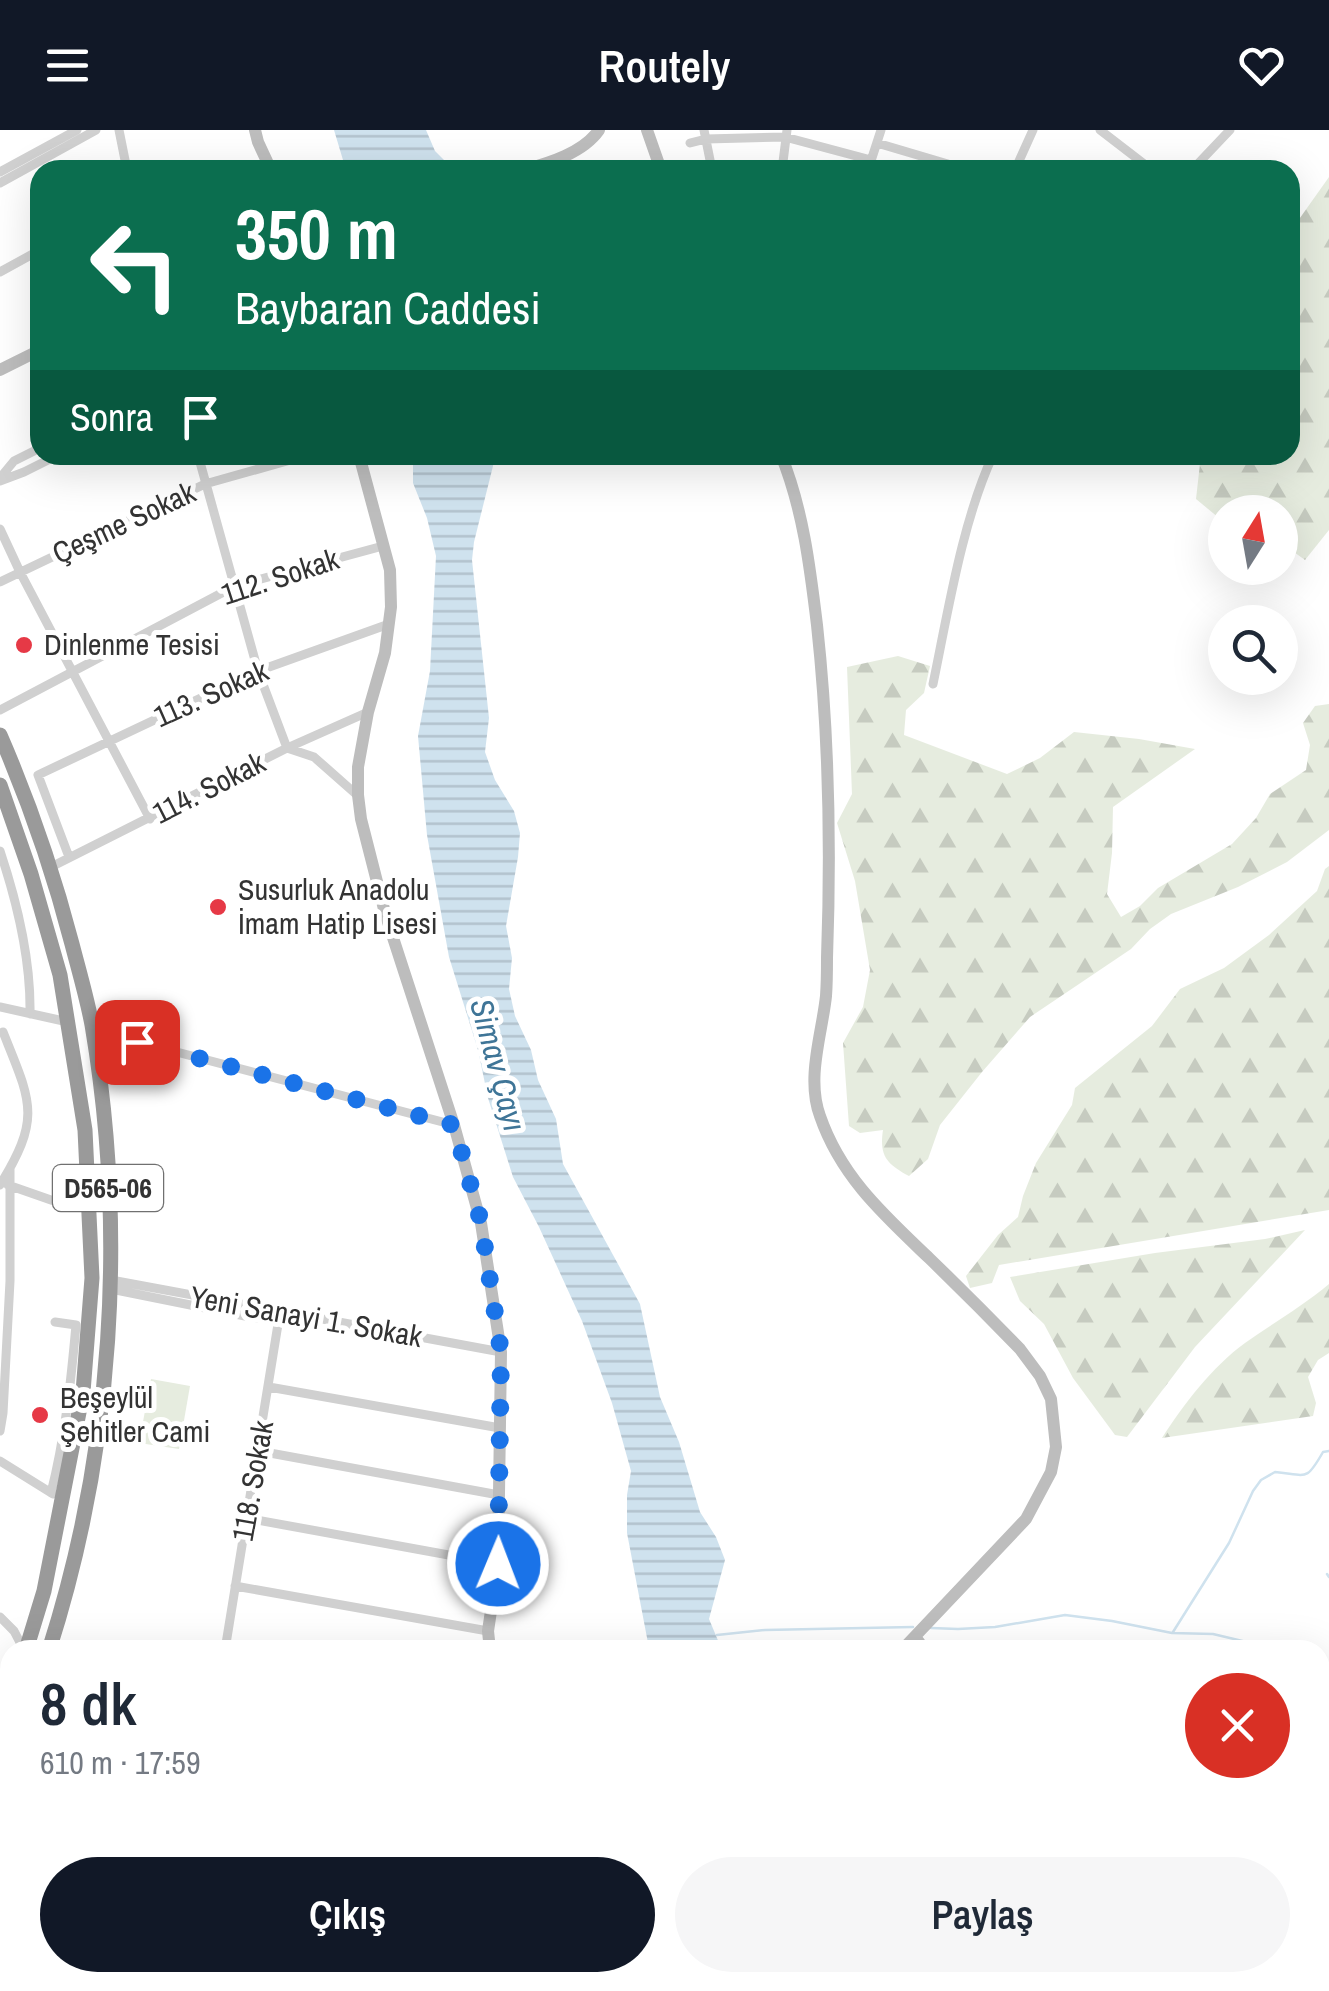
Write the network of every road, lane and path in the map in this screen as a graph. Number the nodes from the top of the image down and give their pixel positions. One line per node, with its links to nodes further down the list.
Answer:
1 (78, 130): 30 (street)
2 (96, 130): 16 (street)
3 (118, 130): 17 (street)
4 (256, 130): 18 (street)
5 (599, 130): 19 (street)
6 (647, 130): 20 (street)
7 (881, 130): 13 (street)
8 (1033, 130): 26 (street)
9 (1100, 130): 27 (street)
10 (1225, 131): 28 (street)
11 (705, 134): 12 (street); 14 (street); 21 (street)
12 (786, 134): 22 (street); 23 (street)
13 (877, 142): 15 (street); 24 (street)
14 (690, 143)
15 (928, 158): 25 (street)
16 (42, 160)
17 (125, 160)
18 (266, 160)
19 (558, 160)
20 (661, 160)
21 (710, 160)
22 (783, 160)
23 (856, 160)
24 (871, 160)
25 (935, 160)
26 (1020, 160)
27 (1139, 160)
28 (1200, 160)
29 (30, 166): 31 (street)
30 (0, 172)
31 (0, 183)
32 (30, 256): 33 (street)
33 (0, 272)
34 (30, 355): 35 (street)
35 (0, 370)
36 (30, 453): 43 (street)
37 (34, 465): 43 (street)
38 (200, 465): 44 (street)
39 (272, 465): 44 (street, Çeşme Sokak)
40 (362, 465): 46 (street)
41 (784, 465): 98 (street)
42 (988, 465): 53 (street)
43 (0, 479)
44 (205, 484): 47 (street, Çeşme Sokak); 49 (street)
45 (0, 529): 47 (street)
46 (383, 546): 49 (street, 112. Sokak); 50 (street)
47 (20, 572): 48 (street, Çeşme Sokak); 52 (street)
48 (0, 582)
49 (234, 586): 51 (street); 52 (street, 112. Sokak)
50 (389, 624): 51 (street, 113. Sokak); 55 (street)
51 (258, 671): 57 (street, 113. Sokak); 58 (street)
52 (73, 672): 54 (street, 112. Sokak); 57 (street)
53 (933, 684)
54 (0, 710)
55 (368, 712): 58 (street, 114. Sokak); 60 (street)
56 (0, 735): 64 (highway, D565-06)
57 (109, 741): 61 (street); 63 (street, 113. Sokak)
58 (287, 748): 60 (street); 61 (street, 114. Sokak)
59 (0, 785): 68 (highway, D565-06)
60 (358, 795): 71 (street)
61 (150, 819): 63 (street, 114. Sokak)
62 (0, 851): 67 (street)
63 (69, 857): 64 (street, 114. Sokak)
64 (52, 867): 69 (highway, D565-06)
65 (0, 1008): 66 (street)
66 (17, 1011): 67 (street); 70 (street)
67 (30, 1014): 68 (street)
68 (68, 1022): 84 (highway, D565-06)
69 (93, 1030): 71 (street); 75 (highway, D565-06)
70 (1, 1034): 72 (street)
71 (454, 1125): 78 (street)
72 (4, 1185): 73 (street); 74 (street)
73 (4, 1203): 81 (street)
74 (71, 1207)
75 (111, 1285): 76 (street, Yeni Sanayi 1. Sokak); 95 (highway, D565-06)
76 (280, 1312): 78 (street, Yeni Sanayi 1. Sokak); 79 (street, 118. Sokak)
77 (55, 1322): 84 (street)
78 (501, 1352): 80 (street)
79 (269, 1387): 80 (street); 82 (street, 118. Sokak)
80 (500, 1428): 85 (street)
81 (0, 1432)
82 (258, 1452): 85 (street); 86 (street, 118. Sokak)
83 (0, 1462): 84 (street)
84 (57, 1496): 94 (highway, D565-06)
85 (499, 1496): 87 (street)
86 (246, 1518): 87 (street); 88 (street, 118. Sokak)
87 (498, 1564): 91 (street)
88 (235, 1586): 91 (street); 96 (street, 118. Sokak)
89 (0, 1616): 90 (street)
90 (14, 1631): 92 (street); 93 (street)
91 (488, 1631): 97 (street)
92 (14, 1640)
93 (25, 1640)
94 (39, 1640)
95 (42, 1640)
96 (227, 1640)
97 (489, 1640)
98 (923, 1640)

